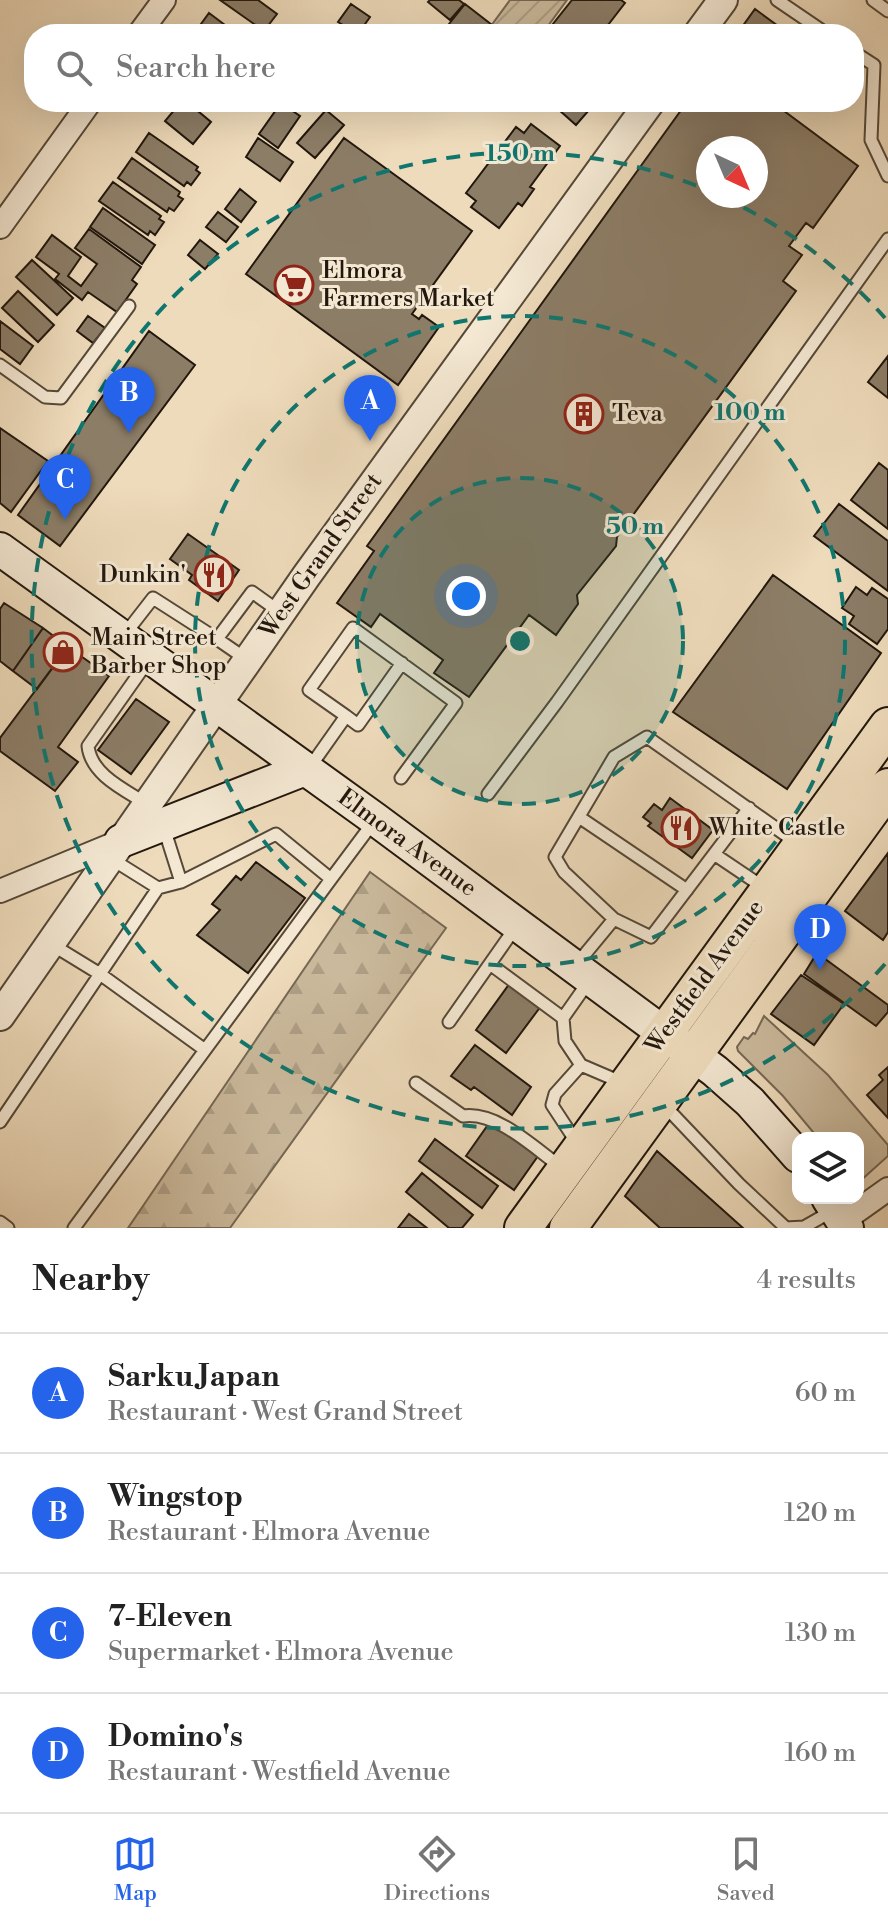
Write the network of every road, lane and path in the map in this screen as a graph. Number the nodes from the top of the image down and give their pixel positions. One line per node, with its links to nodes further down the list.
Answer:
1 (164, 0): 4 (street)
2 (777, 0): 6 (lane)
3 (716, 2): 5 (street)
4 (146, 24)
5 (704, 24)
6 (812, 24)
7 (864, 58): 10 (lane)
8 (83, 112): 11 (street)
9 (643, 112): 16 (street, West Grand Street)
10 (888, 176)
11 (0, 227)
12 (888, 239): 28 (lane)
13 (129, 306): 14 (lane)
14 (0, 365)
15 (0, 549): 17 (main road, Elmora Avenue)
16 (280, 613): 18 (lane); 20 (street, West Grand Street)
17 (123, 638): 18 (lane); 19 (main road, Elmora Avenue)
18 (217, 639): 20 (lane)
19 (150, 657): 22 (main road, Elmora Avenue); 30 (lane)
20 (247, 660): 22 (street, West Grand Street)
21 (402, 663): 23 (lane); 23 (lane); 26 (lane)
22 (216, 705): 25 (main road, Elmora Avenue); 30 (street, West Grand Street)
23 (346, 716): 25 (lane)
24 (888, 726): 33 (main road, Westfield Avenue)
25 (306, 770): 30 (main road); 32 (main road, Elmora Avenue)
26 (401, 778)
27 (888, 787): 53 (main road, Westfield Avenue)
28 (488, 794)
29 (749, 808): 31 (lane); 33 (lane); 35 (lane)
30 (155, 815): 34 (main road); 37 (lane)
31 (579, 817): 39 (lane); 42 (lane)
32 (375, 819): 36 (lane); 43 (main road, Elmora Avenue)
33 (801, 845): 40 (main road, Westfield Avenue)
34 (115, 850): 38 (lane); 41 (street); 44 (street)
35 (714, 854): 39 (lane); 40 (lane)
36 (331, 879): 37 (lane); 52 (lane)
37 (181, 882): 38 (lane)
38 (158, 888): 47 (lane)
39 (687, 890): 42 (lane)
40 (768, 890): 51 (main road, Westfield Avenue)
41 (0, 891)
42 (614, 919): 46 (lane)
43 (518, 925): 45 (lane); 46 (main road, Elmora Avenue)
44 (50, 944): 47 (lane); 48 (street)
45 (490, 964): 49 (lane); 50 (lane)
46 (582, 973): 49 (lane); 51 (main road, Elmora Avenue)
47 (100, 974): 52 (lane); 58 (lane)
48 (0, 1016)
49 (563, 1018): 54 (lane)
50 (449, 1022)
51 (664, 1033): 53 (main road, Elmora Avenue); 56 (main road, Westfield Avenue)
52 (205, 1050): 65 (lane)
53 (694, 1055): 57 (main road, Westfield Avenue); 59 (main road, Elmora Avenue)
54 (581, 1065): 56 (lane); 60 (lane)
55 (416, 1083): 60 (lane)
56 (627, 1085): 60 (main road, Westfield Avenue)
57 (660, 1101): 62 (lane); 67 (main road, Westfield Avenue)
58 (0, 1122)
59 (792, 1149)
60 (573, 1159): 66 (main road, Westfield Avenue)
61 (888, 1189): 62 (street)
62 (839, 1214)
63 (0, 1222): 64 (lane)
64 (8, 1228)
65 (74, 1228)
66 (523, 1228)
67 (568, 1228)

